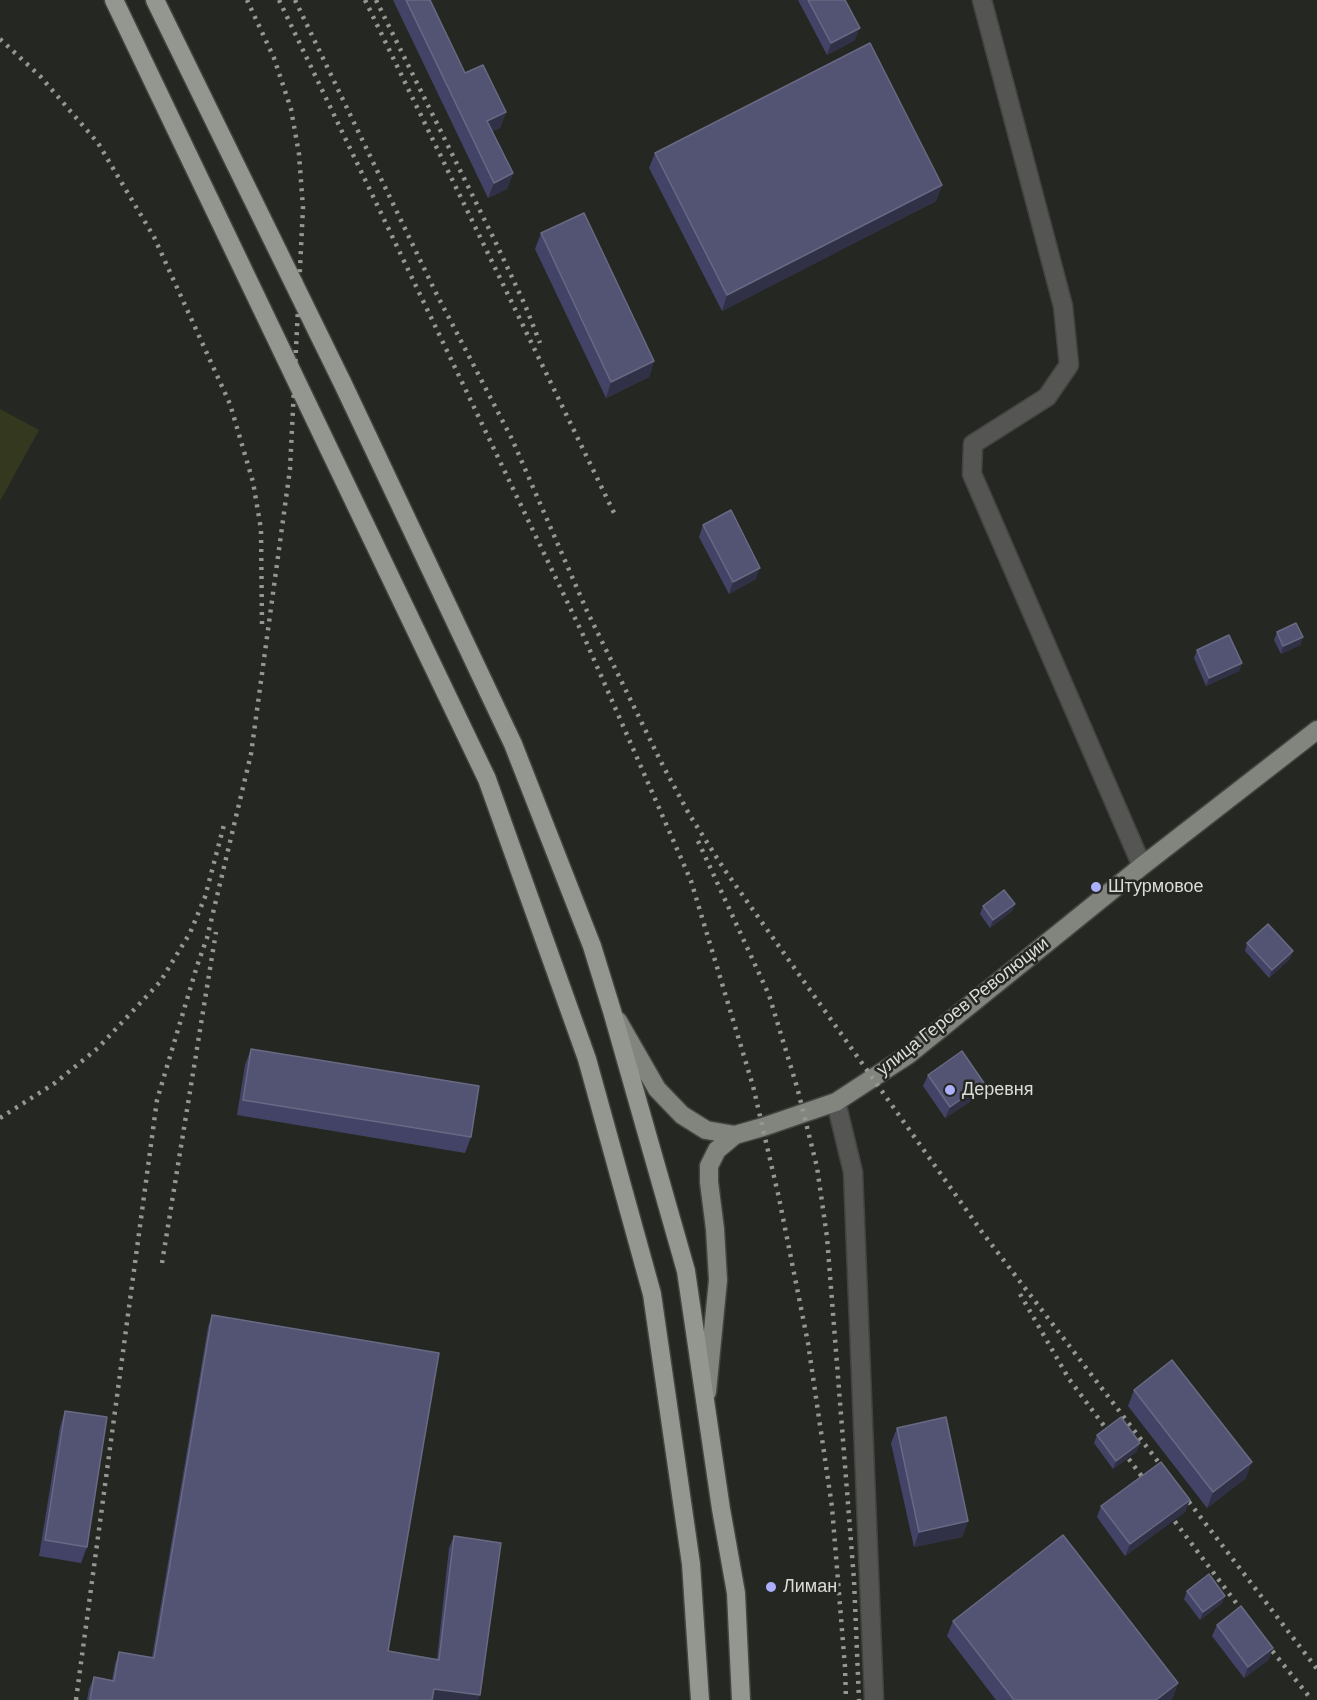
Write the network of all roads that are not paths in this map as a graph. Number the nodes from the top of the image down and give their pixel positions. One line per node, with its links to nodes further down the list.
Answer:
1 (114, 0): 10 (highway)
2 (155, 0): 6 (highway)
3 (982, 0): 5 (street)
4 (1317, 730): 5 (main road, улица Героев Революции)
5 (1142, 866): 7 (main road, улица Героев Революции)
6 (612, 1011): 8 (main road, улица Героев Революции); 9 (highway)
7 (836, 1102): 8 (main road, улица Героев Революции); 12 (street)
8 (735, 1135): 9 (main road)
9 (706, 1408): 11 (highway)
10 (700, 1700)
11 (741, 1700)
12 (874, 1700)

